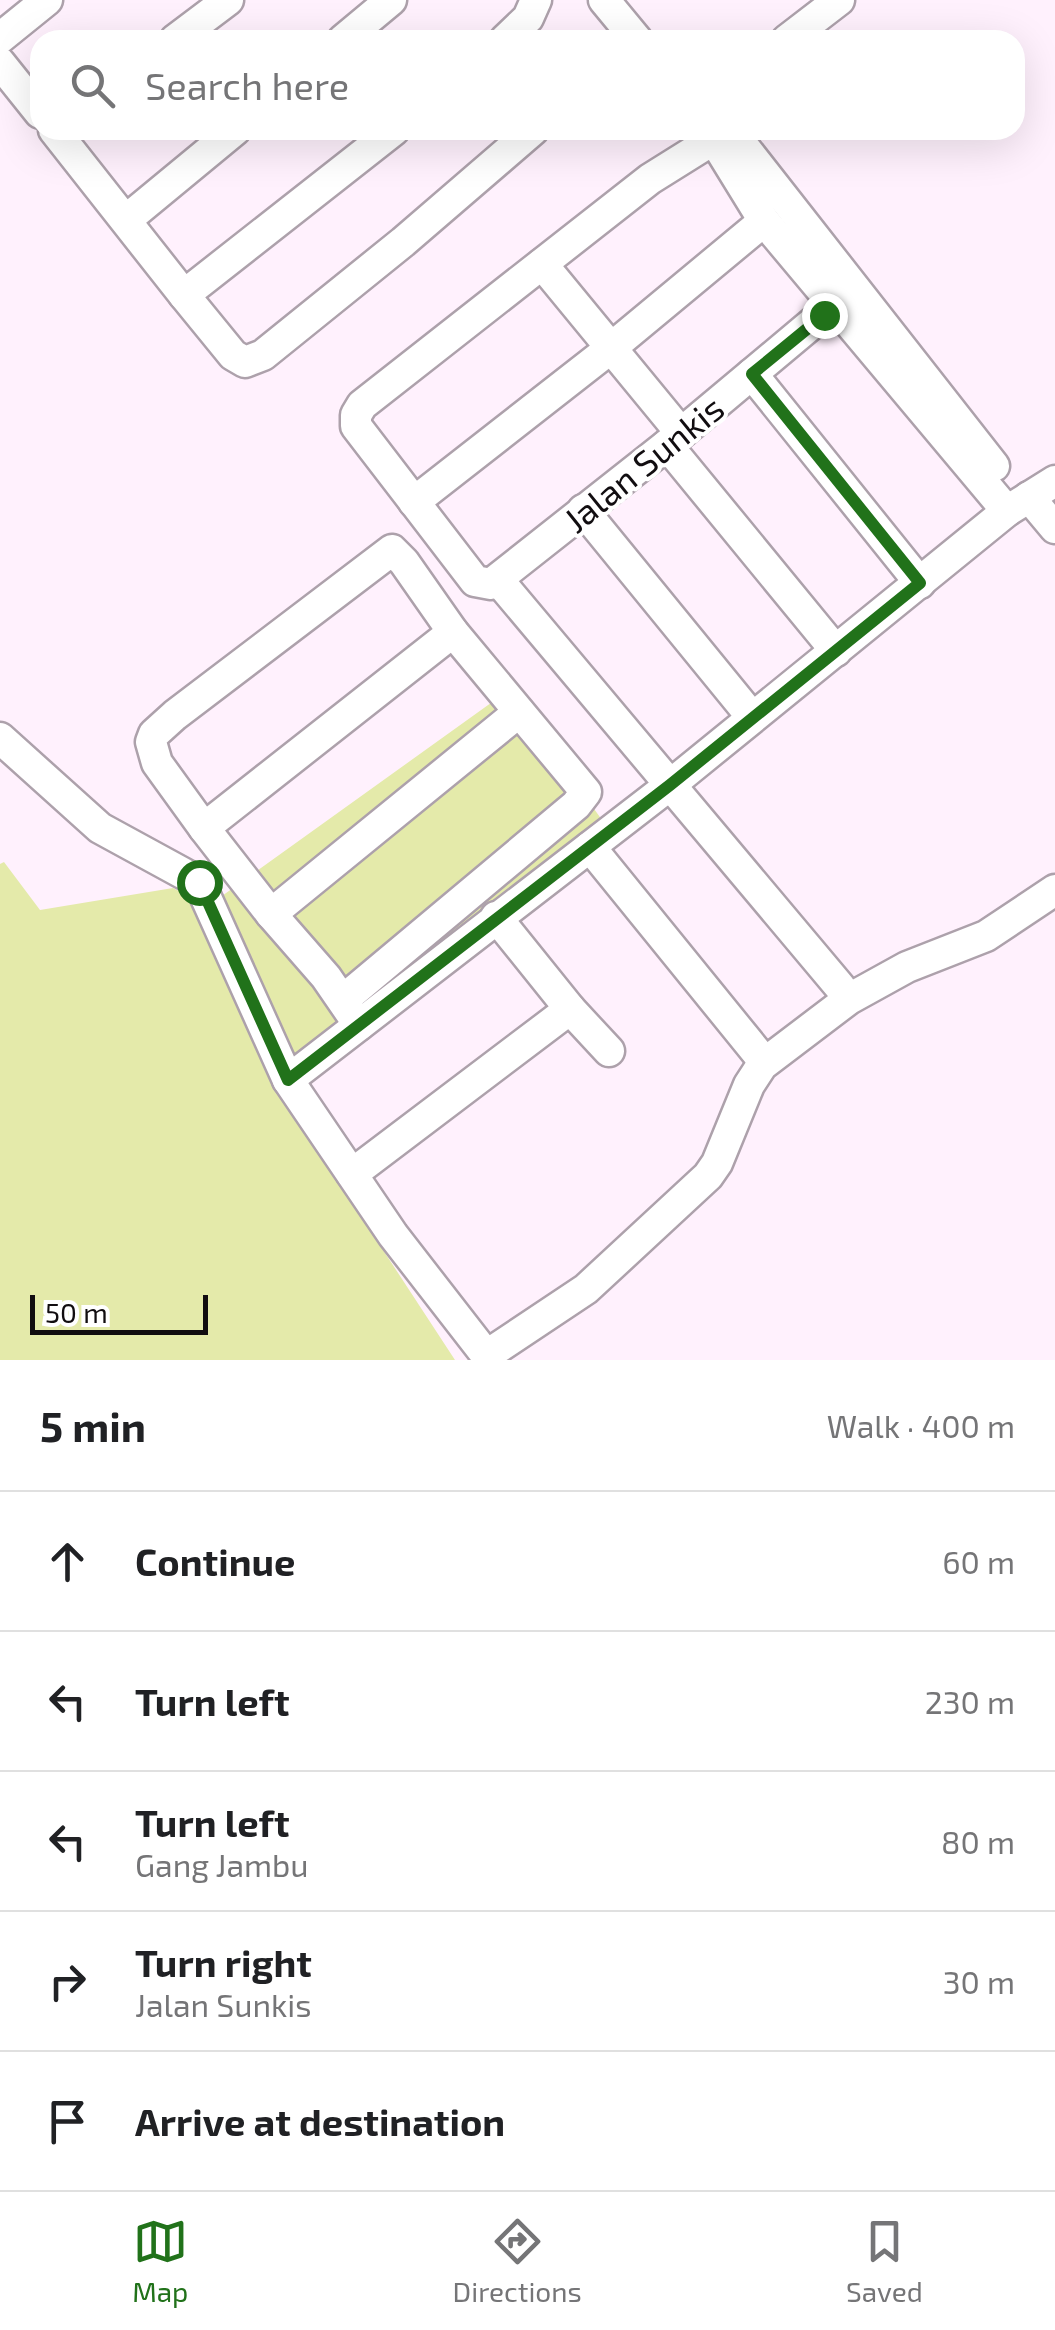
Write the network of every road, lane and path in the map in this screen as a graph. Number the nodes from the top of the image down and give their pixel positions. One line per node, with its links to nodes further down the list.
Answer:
1 (46, 0): 12 (street)
2 (228, 0): 7 (street)
3 (391, 0): 8 (street)
4 (536, 0): 9 (street)
5 (604, 0): 10 (street)
6 (838, 0): 11 (street)
7 (188, 30)
8 (355, 30)
9 (515, 30)
10 (629, 30)
11 (800, 30)
12 (0, 38)
13 (0, 63): 14 (street)
14 (30, 99)
15 (63, 140): 20 (street)
16 (223, 140): 20 (street)
17 (381, 140): 24 (street)
18 (521, 140): 24 (street)
19 (715, 141): 21 (street); 22 (street); 23 (street)
20 (126, 220): 24 (street)
21 (764, 221): 22 (street); 26 (street)
22 (816, 262): 25 (street); 29 (street)
23 (542, 264): 26 (street); 30 (street)
24 (184, 295)
25 (833, 306): 27 (street, Jalan Sunkis); 29 (street)
26 (611, 348): 28 (street); 30 (street)
27 (752, 374): 28 (street, Jalan Sunkis); 34 (street)
28 (674, 439): 31 (street, Jalan Sunkis); 36 (street)
29 (1028, 497): 32 (street); 34 (street)
30 (414, 502): 33 (street)
31 (583, 510): 33 (street, Jalan Sunkis); 38 (street)
32 (1055, 528)
33 (499, 580): 40 (street)
34 (920, 583): 36 (street)
35 (453, 632): 37 (street); 41 (street); 41 (street)
36 (836, 651): 38 (street)
37 (520, 712): 44 (street); 48 (street)
38 (752, 718): 40 (street)
39 (0, 738): 51 (street)
40 (670, 785): 42 (street); 46 (street)
41 (204, 828): 44 (street)
42 (590, 846): 45 (street); 50 (street)
43 (1055, 890): 53 (street)
44 (271, 914): 48 (street)
45 (496, 917): 47 (street); 48 (street)
46 (840, 987)
47 (570, 1010): 49 (street); 52 (street)
48 (351, 1012): 51 (street)
49 (609, 1051)
50 (758, 1054)
51 (288, 1080): 52 (street)
52 (352, 1174): 53 (street)
53 (489, 1358)

